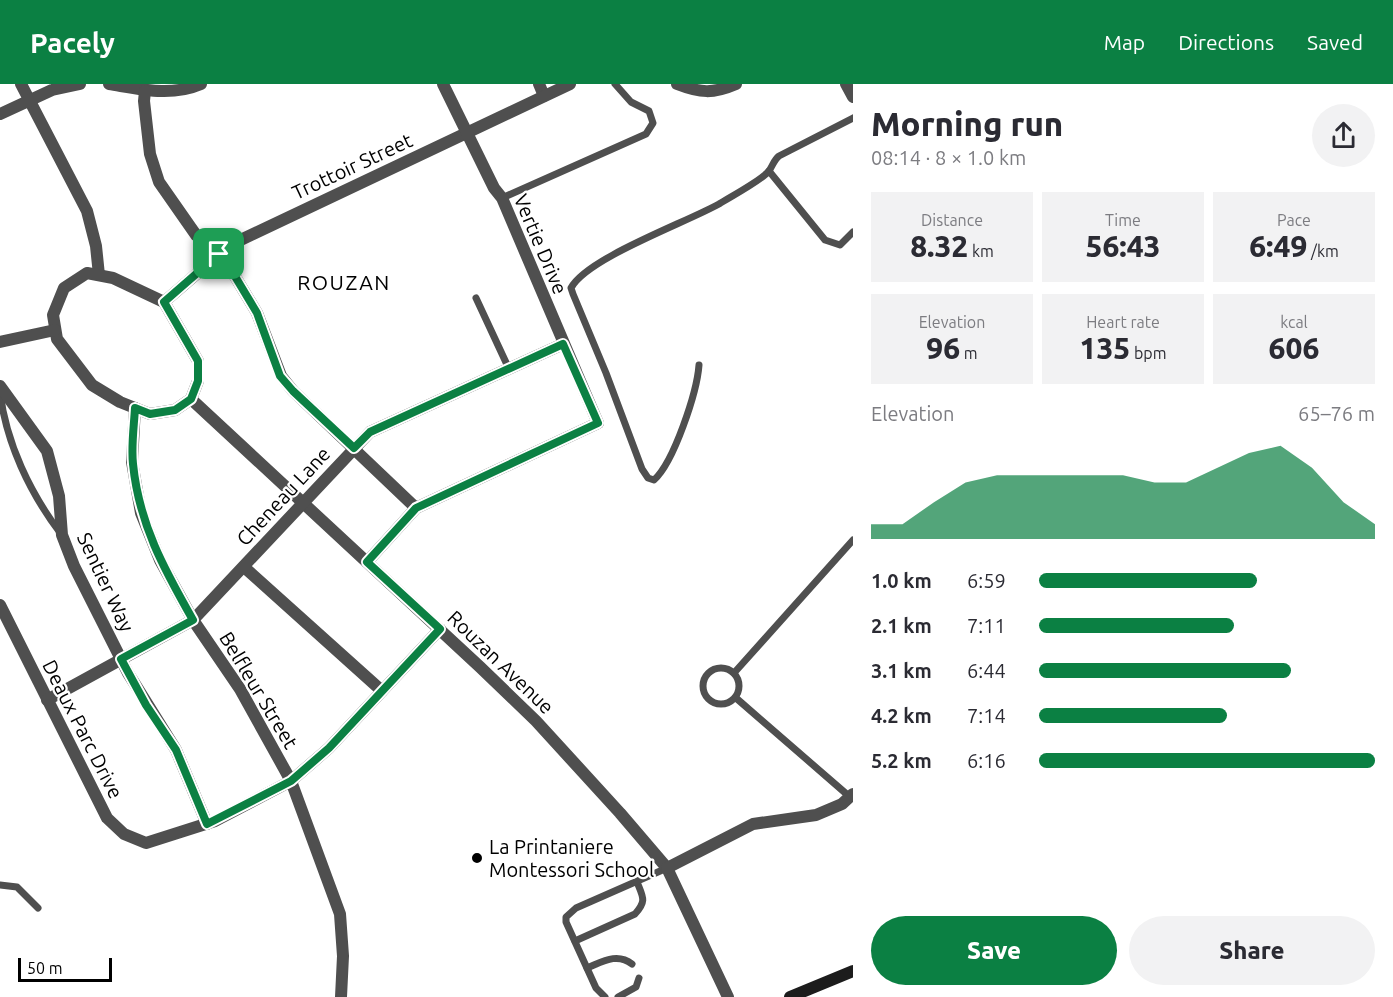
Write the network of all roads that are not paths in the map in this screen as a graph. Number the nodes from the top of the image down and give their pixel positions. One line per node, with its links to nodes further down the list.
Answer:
1 (21, 84): 15 (street)
2 (80, 84): 15 (street)
3 (109, 84): 12 (street)
4 (201, 84): 12 (street)
5 (443, 84): 18 (street, Vertie Drive)
6 (539, 84): 13 (street)
7 (570, 84): 13 (street, Trottoir Street)
8 (615, 84): 20 (lane)
9 (677, 84): 10 (street)
10 (736, 84)
11 (846, 84): 14 (street)
12 (145, 91): 22 (street)
13 (544, 96): 18 (street, Trottoir Street)
14 (853, 97)
15 (29, 100): 16 (street); 23 (street)
16 (0, 114)
17 (853, 118): 19 (lane)
18 (466, 133): 20 (street, Vertie Drive); 22 (street, Trottoir Street)
19 (769, 171): 21 (lane); 29 (lane)
20 (502, 198): 28 (street, Vertie Drive)
21 (853, 232)
22 (219, 254): 25 (street, Trottoir Street); 35 (street)
23 (99, 275): 25 (street); 26 (street)
24 (476, 298): 30 (lane)
25 (164, 302): 33 (street)
26 (55, 330): 27 (street); 34 (street)
27 (0, 342)
28 (563, 344): 30 (street, Cheneau Lane); 37 (street, Vertie Drive)
29 (699, 365)
30 (509, 369): 35 (street, Cheneau Lane)
31 (0, 386): 38 (street, Sentier Way)
32 (0, 392): 38 (lane)
33 (191, 399): 34 (street); 36 (street, Rouzan Avenue)
34 (135, 408): 43 (street, Belfleur Street)
35 (354, 448): 36 (street, Cheneau Lane); 37 (street)
36 (304, 504): 40 (street, Rouzan Avenue); 41 (street, Cheneau Lane)
37 (416, 508): 40 (street)
38 (62, 535): 45 (street, Sentier Way)
39 (853, 540): 46 (lane)
40 (367, 562): 44 (street, Rouzan Avenue)
41 (244, 567): 43 (street, Cheneau Lane); 47 (street)
42 (0, 605): 49 (street, Deaux Parc Drive)
43 (193, 620): 45 (street, Cheneau Lane); 50 (street, Belfleur Street)
44 (440, 629): 47 (street, Deaux Parc Drive); 53 (street, Rouzan Avenue)
45 (121, 659): 49 (street, Cheneau Lane); 52 (street, Sentier Way)
46 (734, 674): 48 (lane); 48 (lane)
47 (382, 691): 50 (street, Deaux Parc Drive)
48 (736, 698): 51 (lane)
49 (47, 700): 52 (street, Deaux Parc Drive)
50 (291, 781): 52 (street, Deaux Parc Drive); 62 (street, Belfleur Street)
51 (851, 795): 53 (street)
52 (207, 824)
53 (667, 868): 54 (lane); 65 (street, Rouzan Avenue)
54 (637, 882): 57 (lane); 57 (lane)
55 (0, 885): 56 (lane)
56 (38, 908)
57 (575, 941): 59 (lane)
58 (632, 964): 59 (lane)
59 (587, 968): 63 (lane)
60 (853, 971): 66 (main road)
61 (639, 978): 64 (lane)
62 (341, 997)
63 (605, 997)
64 (618, 997)
65 (728, 997)
66 (790, 997)

